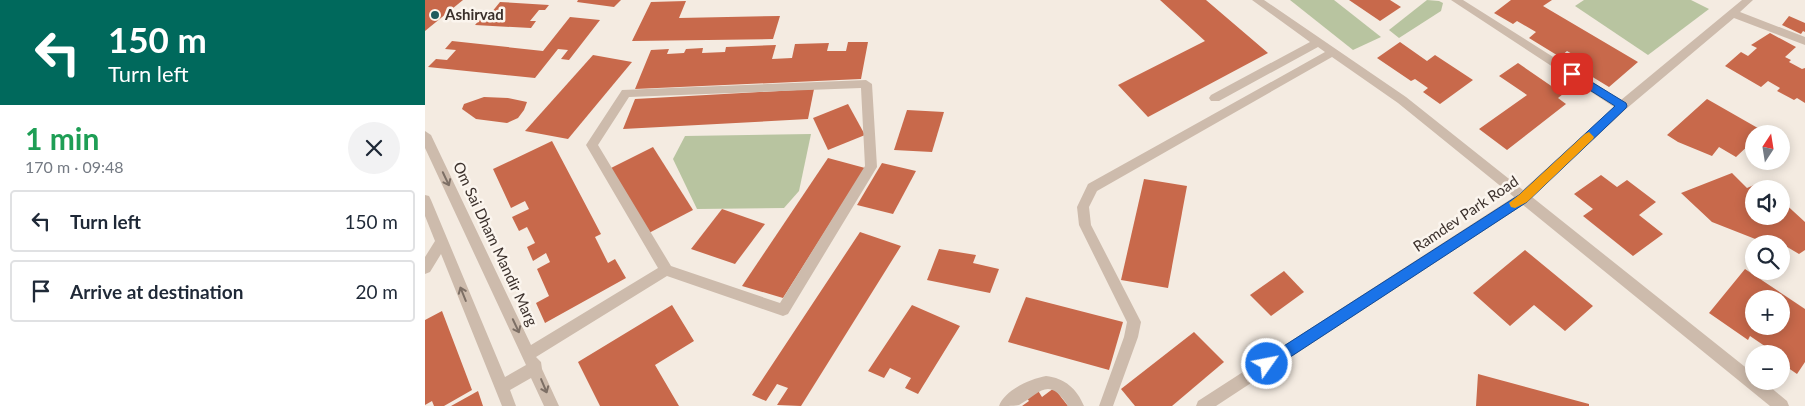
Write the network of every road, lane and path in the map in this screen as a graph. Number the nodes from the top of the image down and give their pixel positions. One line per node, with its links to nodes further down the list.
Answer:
1 (1257, 0): 6 (street)
2 (1456, 0): 9 (street)
3 (1748, 0): 4 (street, Ramdev Park Road)
4 (1732, 13): 5 (street); 9 (street, Ramdev Park Road)
5 (1805, 41)
6 (1319, 42): 7 (street); 8 (street)
7 (1333, 52): 11 (street); 22 (street)
8 (1215, 98)
9 (1622, 106): 11 (street, Ramdev Park Road)
10 (425, 135): 16 (street, Om Sai Dham Mandir Marg, one-way to 16)
11 (1523, 198): 23 (street, Ramdev Park Road); 24 (street)
12 (425, 200): 13 (street)
13 (442, 241): 14 (street); 17 (street, one-way to 13)
14 (425, 268)
15 (666, 270): 15 (street); 16 (street)
16 (532, 360): 17 (street); 19 (street, Om Sai Dham Mandir Marg, one-way to 19)
17 (501, 387): 18 (street)
18 (509, 406)
19 (553, 406)
20 (1006, 406): 21 (street)
21 (1077, 406)
22 (1106, 406)
23 (1203, 406)
24 (1782, 406)

